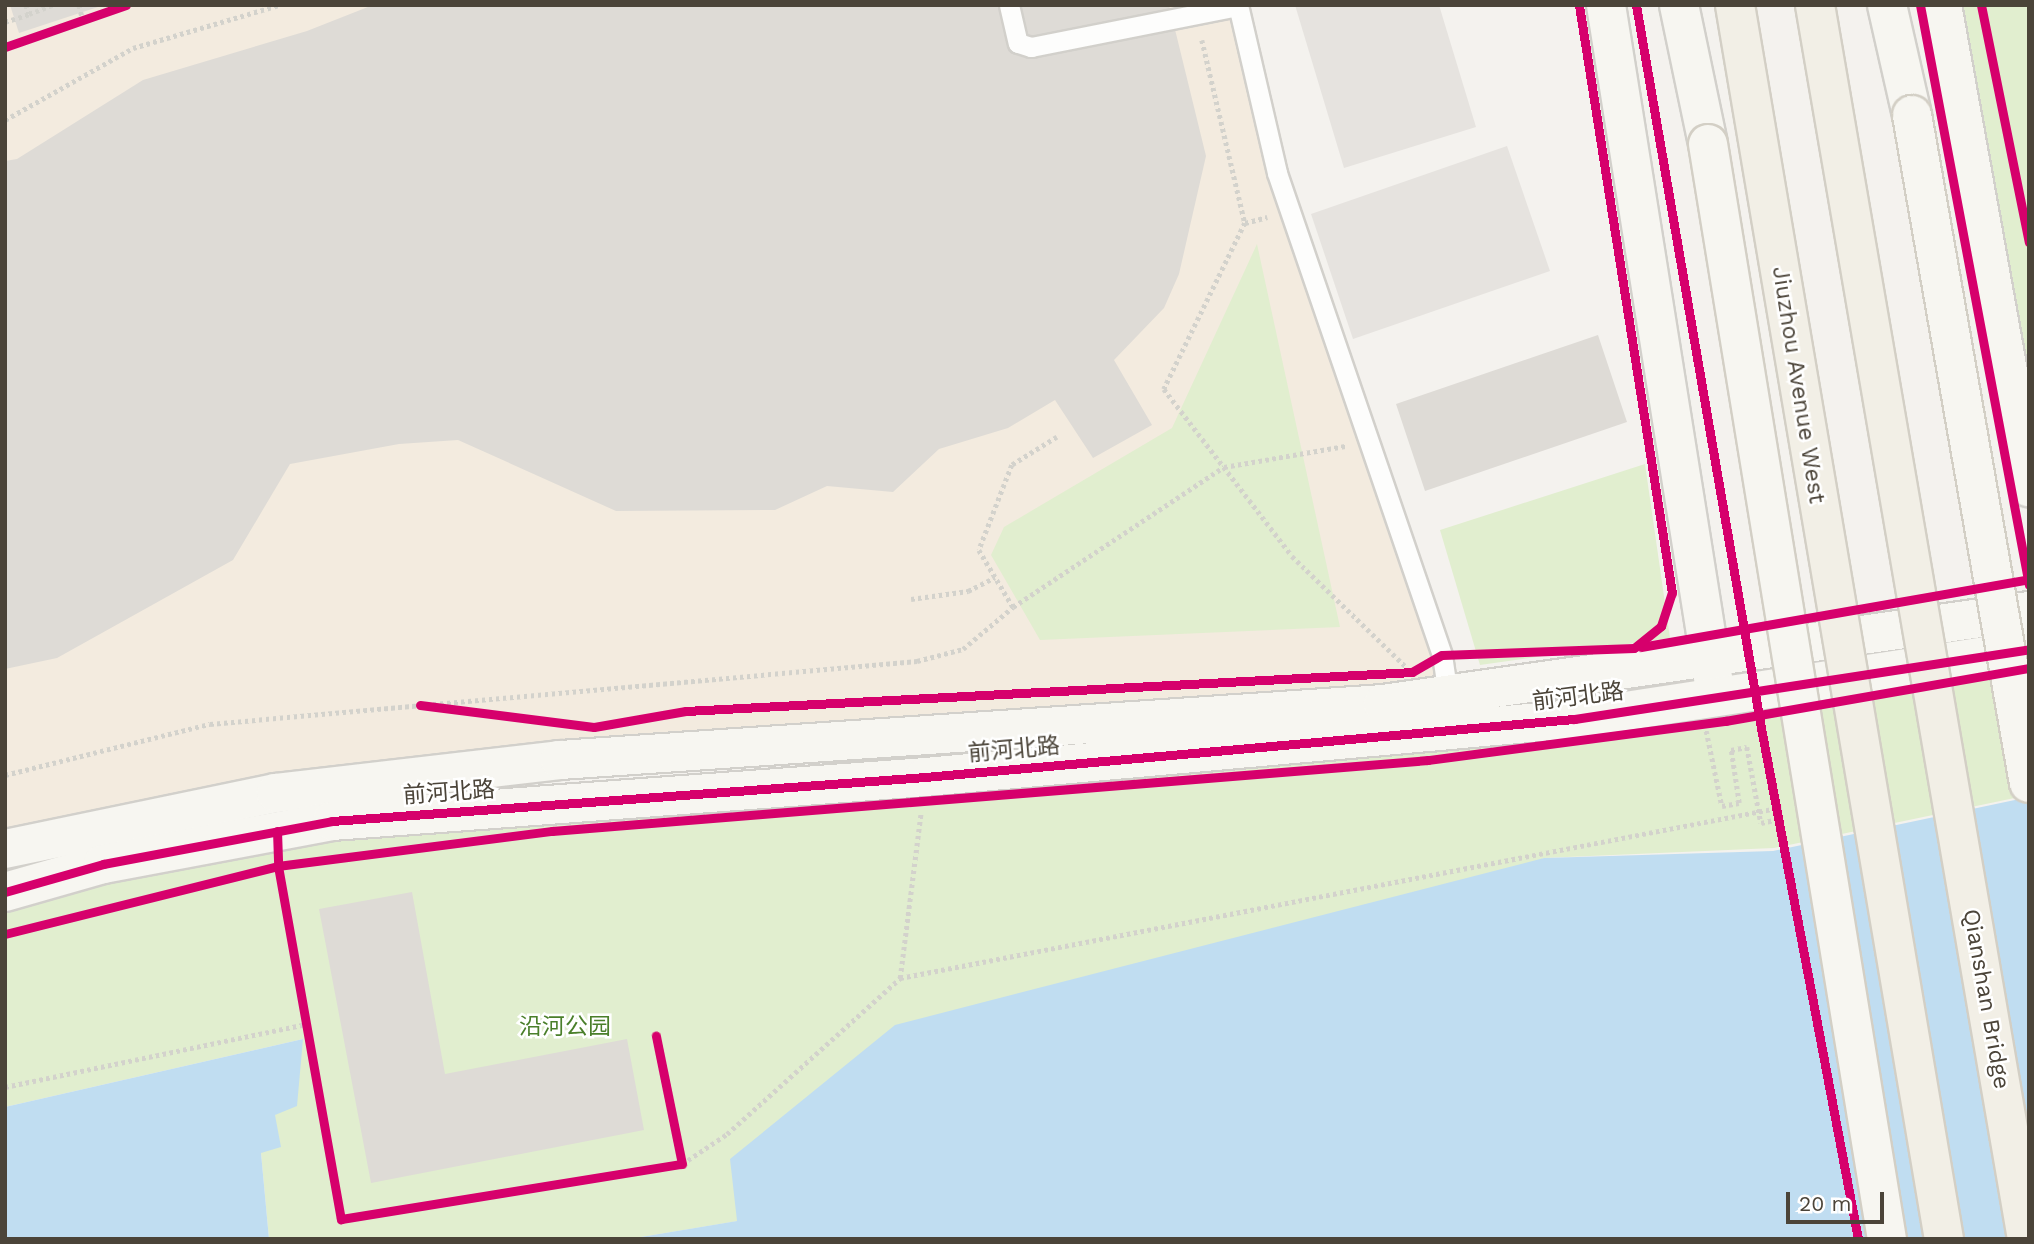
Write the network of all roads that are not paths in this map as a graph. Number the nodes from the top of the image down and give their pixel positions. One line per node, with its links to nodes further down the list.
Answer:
1 (1009, 5): 8 (lane)
2 (1606, 5): 12 (main road)
3 (1679, 5): 18 (main road, bridge)
4 (1735, 5): 19 (main road, Jiuzhou Avenue West, bridge)
5 (1815, 5): 20 (main road, Qianshan Bridge, bridge)
6 (1887, 5): 15 (main road, bridge)
7 (1942, 5): 9 (main road)
8 (1238, 6): 13 (lane)
9 (2029, 487)
10 (2029, 611): 12 (main road, 前河北路)
11 (2029, 649): 14 (main road, 前河北路)
12 (1710, 660): 13 (main road, 前河北路); 14 (main road)
13 (1448, 695): 16 (main road, 前河北路)
14 (1712, 714): 17 (main road, 前河北路)
15 (2029, 783)
16 (5, 849)
17 (5, 892)
18 (1887, 1239)
19 (1944, 1239)
20 (2027, 1239)

